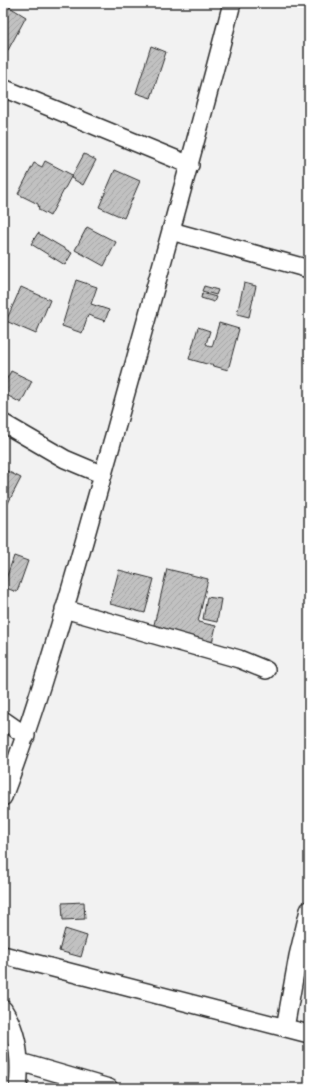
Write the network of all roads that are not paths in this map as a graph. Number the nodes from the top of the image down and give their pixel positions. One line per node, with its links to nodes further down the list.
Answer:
1 (232, 3): 3 (street)
2 (3, 88): 3 (street)
3 (190, 165): 4 (street)
4 (171, 231): 5 (street); 7 (street)
5 (309, 269)
6 (3, 423): 7 (street)
7 (102, 475): 8 (street)
8 (64, 609): 9 (street); 11 (street)
9 (266, 670)
10 (3, 720): 11 (street)
11 (26, 736): 12 (street)
12 (3, 797)
13 (309, 910): 16 (street)
14 (3, 955): 16 (street)
15 (3, 1009): 18 (street)
16 (285, 1028): 17 (street)
17 (309, 1034)
18 (20, 1062): 19 (street); 20 (street)
19 (18, 1088)
20 (109, 1088)

